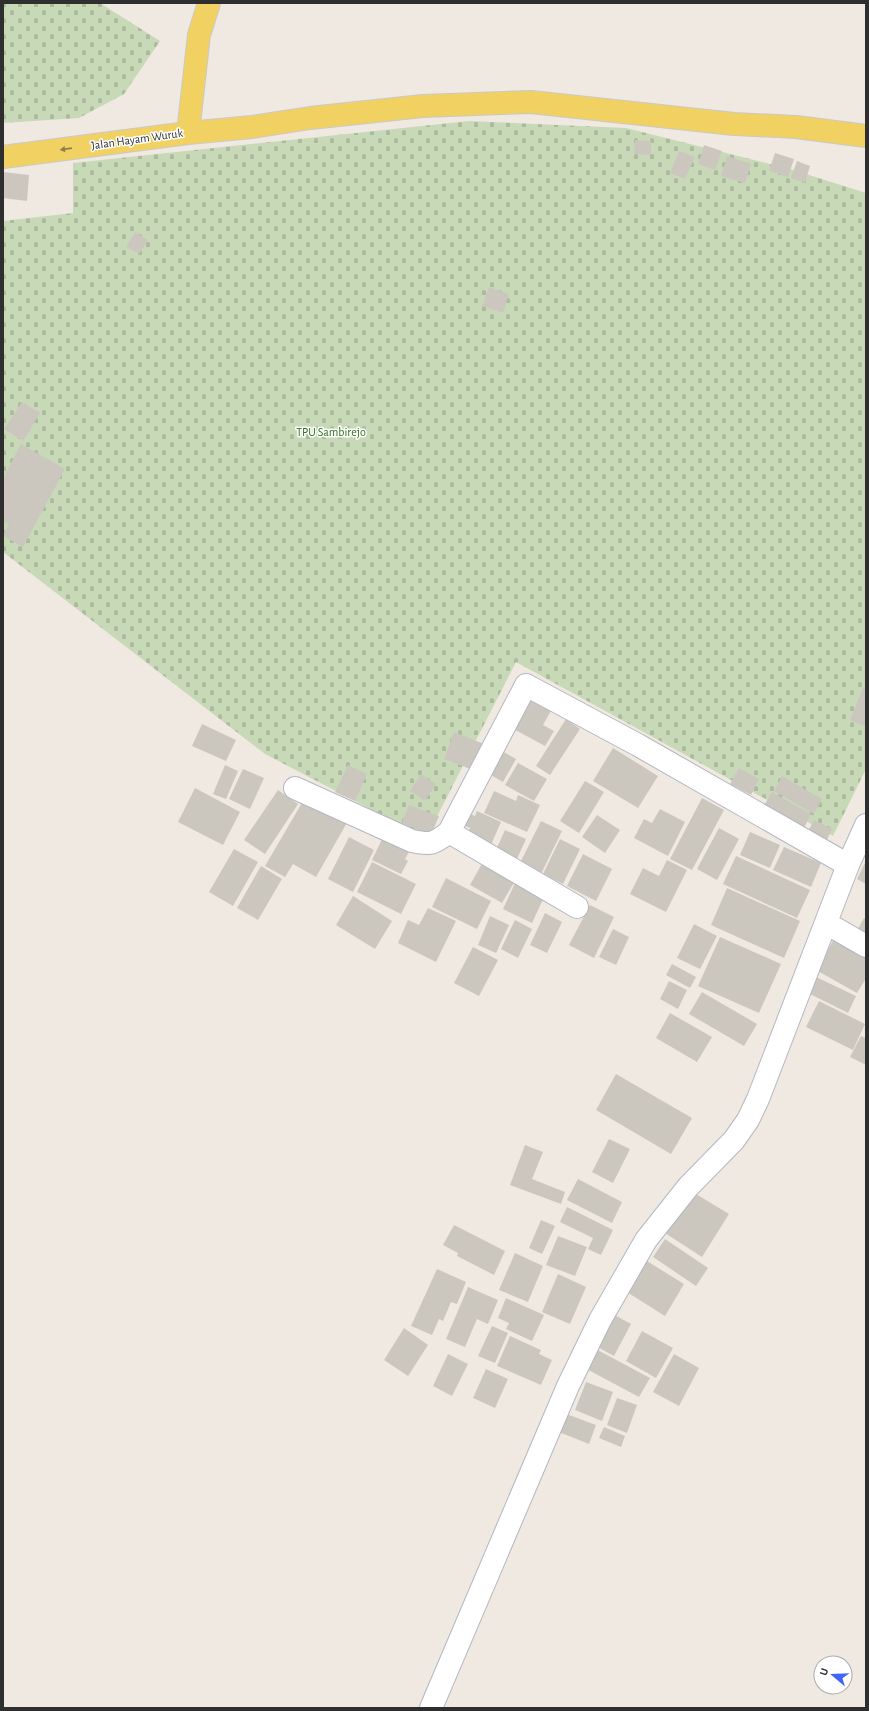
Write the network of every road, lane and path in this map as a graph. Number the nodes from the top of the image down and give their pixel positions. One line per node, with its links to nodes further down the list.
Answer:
1 (209, 3): 2 (main road, Jalan Hayam Wuruk)
2 (188, 133): 3 (main road); 4 (main road, Jalan Hayam Wuruk, one-way to 4)
3 (866, 136)
4 (3, 157)
5 (295, 788): 7 (street)
6 (866, 825): 8 (street)
7 (449, 832): 8 (street); 9 (street)
8 (848, 865): 10 (street)
9 (577, 908)
10 (826, 924): 11 (street); 12 (street)
11 (866, 946)
12 (431, 1708)

